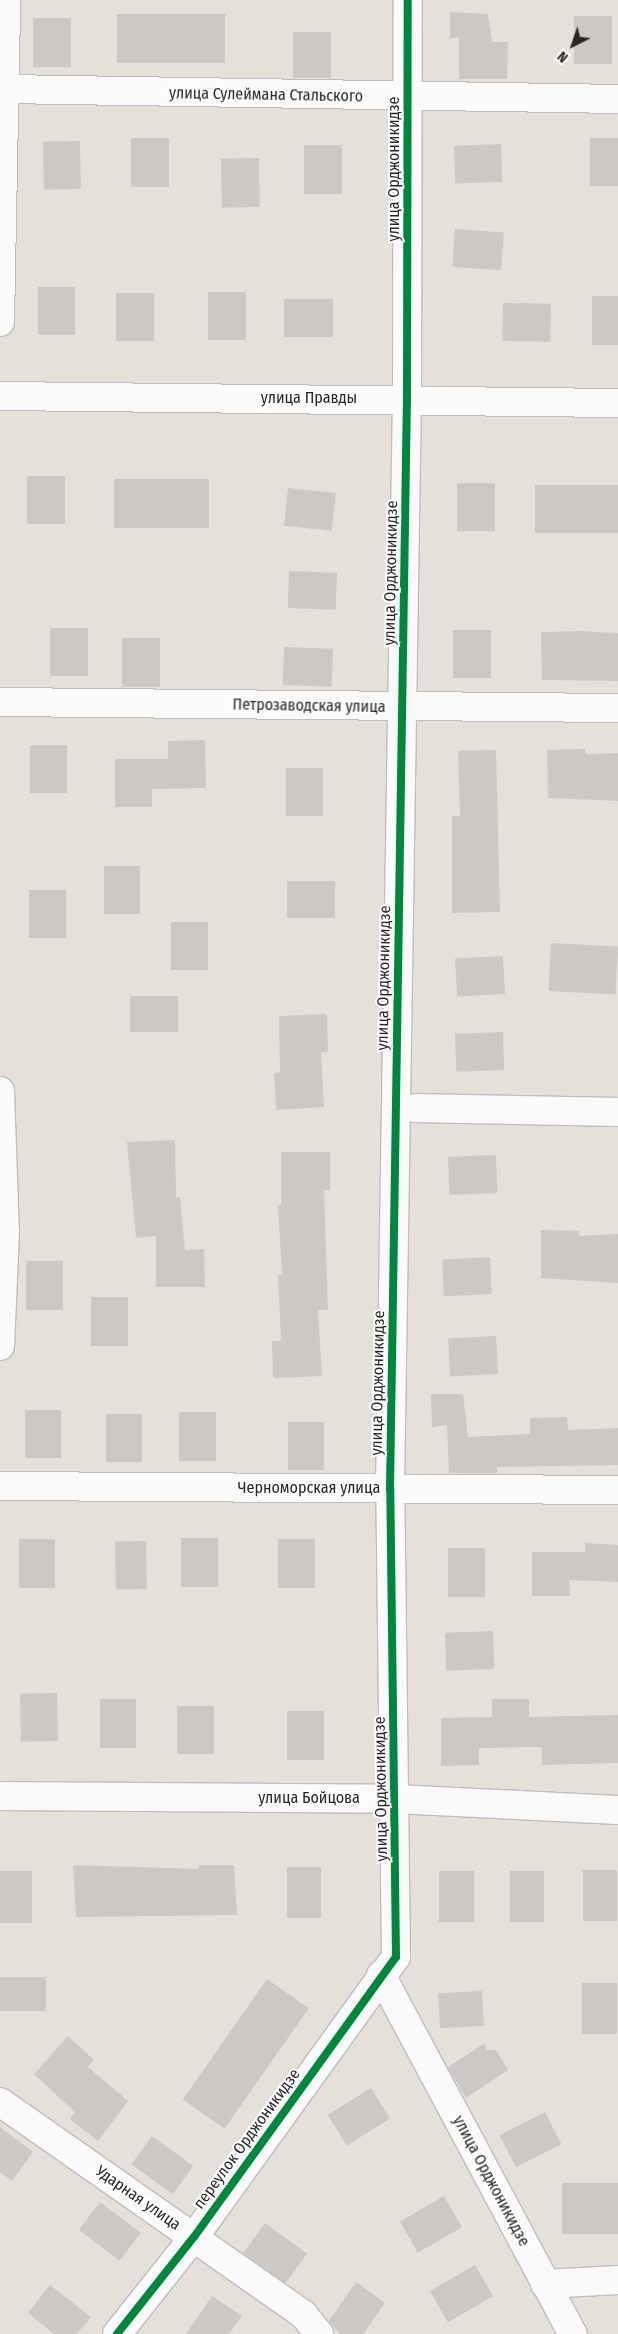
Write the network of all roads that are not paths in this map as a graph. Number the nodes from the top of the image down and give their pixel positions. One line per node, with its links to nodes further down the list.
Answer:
1 (6, 0): 3 (street)
2 (408, 0): 4 (street, улица Орджоникидзе)
3 (4, 89): 4 (street, улица Сулеймана Стальского); 6 (street)
4 (408, 98): 5 (street, улица Сулеймана Стальского); 8 (street, улица Орджоникидзе)
5 (618, 99)
6 (0, 322)
7 (0, 396): 8 (street, улица Правды)
8 (407, 399): 9 (street, улица Правды); 11 (street, улица Орджоникидзе)
9 (618, 403)
10 (0, 702): 11 (street, Петрозаводская улица)
11 (402, 706): 12 (street, Петрозаводская улица); 19 (street, улица Орджоникидзе)
12 (618, 708)
13 (0, 1092): 16 (street)
14 (415, 1108): 15 (street)
15 (618, 1112)
16 (3, 1232): 17 (street)
17 (0, 1346)
18 (0, 1486): 19 (street, Черноморская улица)
19 (390, 1489): 20 (street, Черноморская улица); 22 (street, улица Орджоникидзе)
20 (618, 1490)
21 (0, 1796): 22 (street, улица Бойцова)
22 (395, 1799): 23 (street, улица Бойцова); 24 (street, улица Орджоникидзе)
23 (618, 1810)
24 (389, 1966): 26 (street, переулок Орджоникидзе); 28 (street, улица Орджоникидзе)
25 (0, 2102): 26 (street, Ударная улица)
26 (194, 2238): 29 (street, переулок Орджоникидзе); 30 (street, Ударная улица)
27 (618, 2280): 28 (street)
28 (545, 2284): 31 (street, улица Орджоникидзе)
29 (117, 2334)
30 (319, 2334)
31 (573, 2334)

